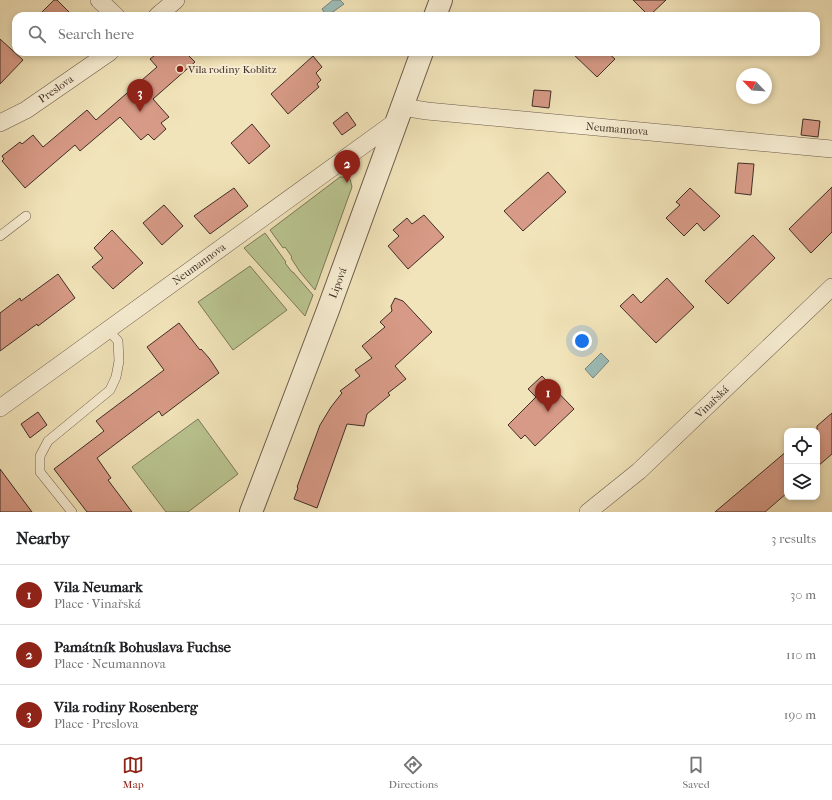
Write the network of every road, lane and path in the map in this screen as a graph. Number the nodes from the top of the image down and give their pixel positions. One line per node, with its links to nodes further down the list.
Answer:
1 (99, 0): 4 (street)
2 (176, 0): 5 (street)
3 (441, 0): 6 (street)
4 (112, 12)
5 (162, 12)
6 (436, 12)
7 (104, 56): 10 (street, Preslova)
8 (421, 56): 9 (street, Lipová)
9 (400, 114): 11 (street, Neumannova); 15 (street, Neumannova); 18 (street, Lipová)
10 (0, 124)
11 (832, 149)
12 (26, 216): 13 (lane)
13 (0, 236)
14 (832, 287): 19 (street, Vinařská)
15 (108, 330): 16 (street, Neumannova); 17 (lane)
16 (0, 408)
17 (72, 512)
18 (251, 512)
19 (588, 512)

